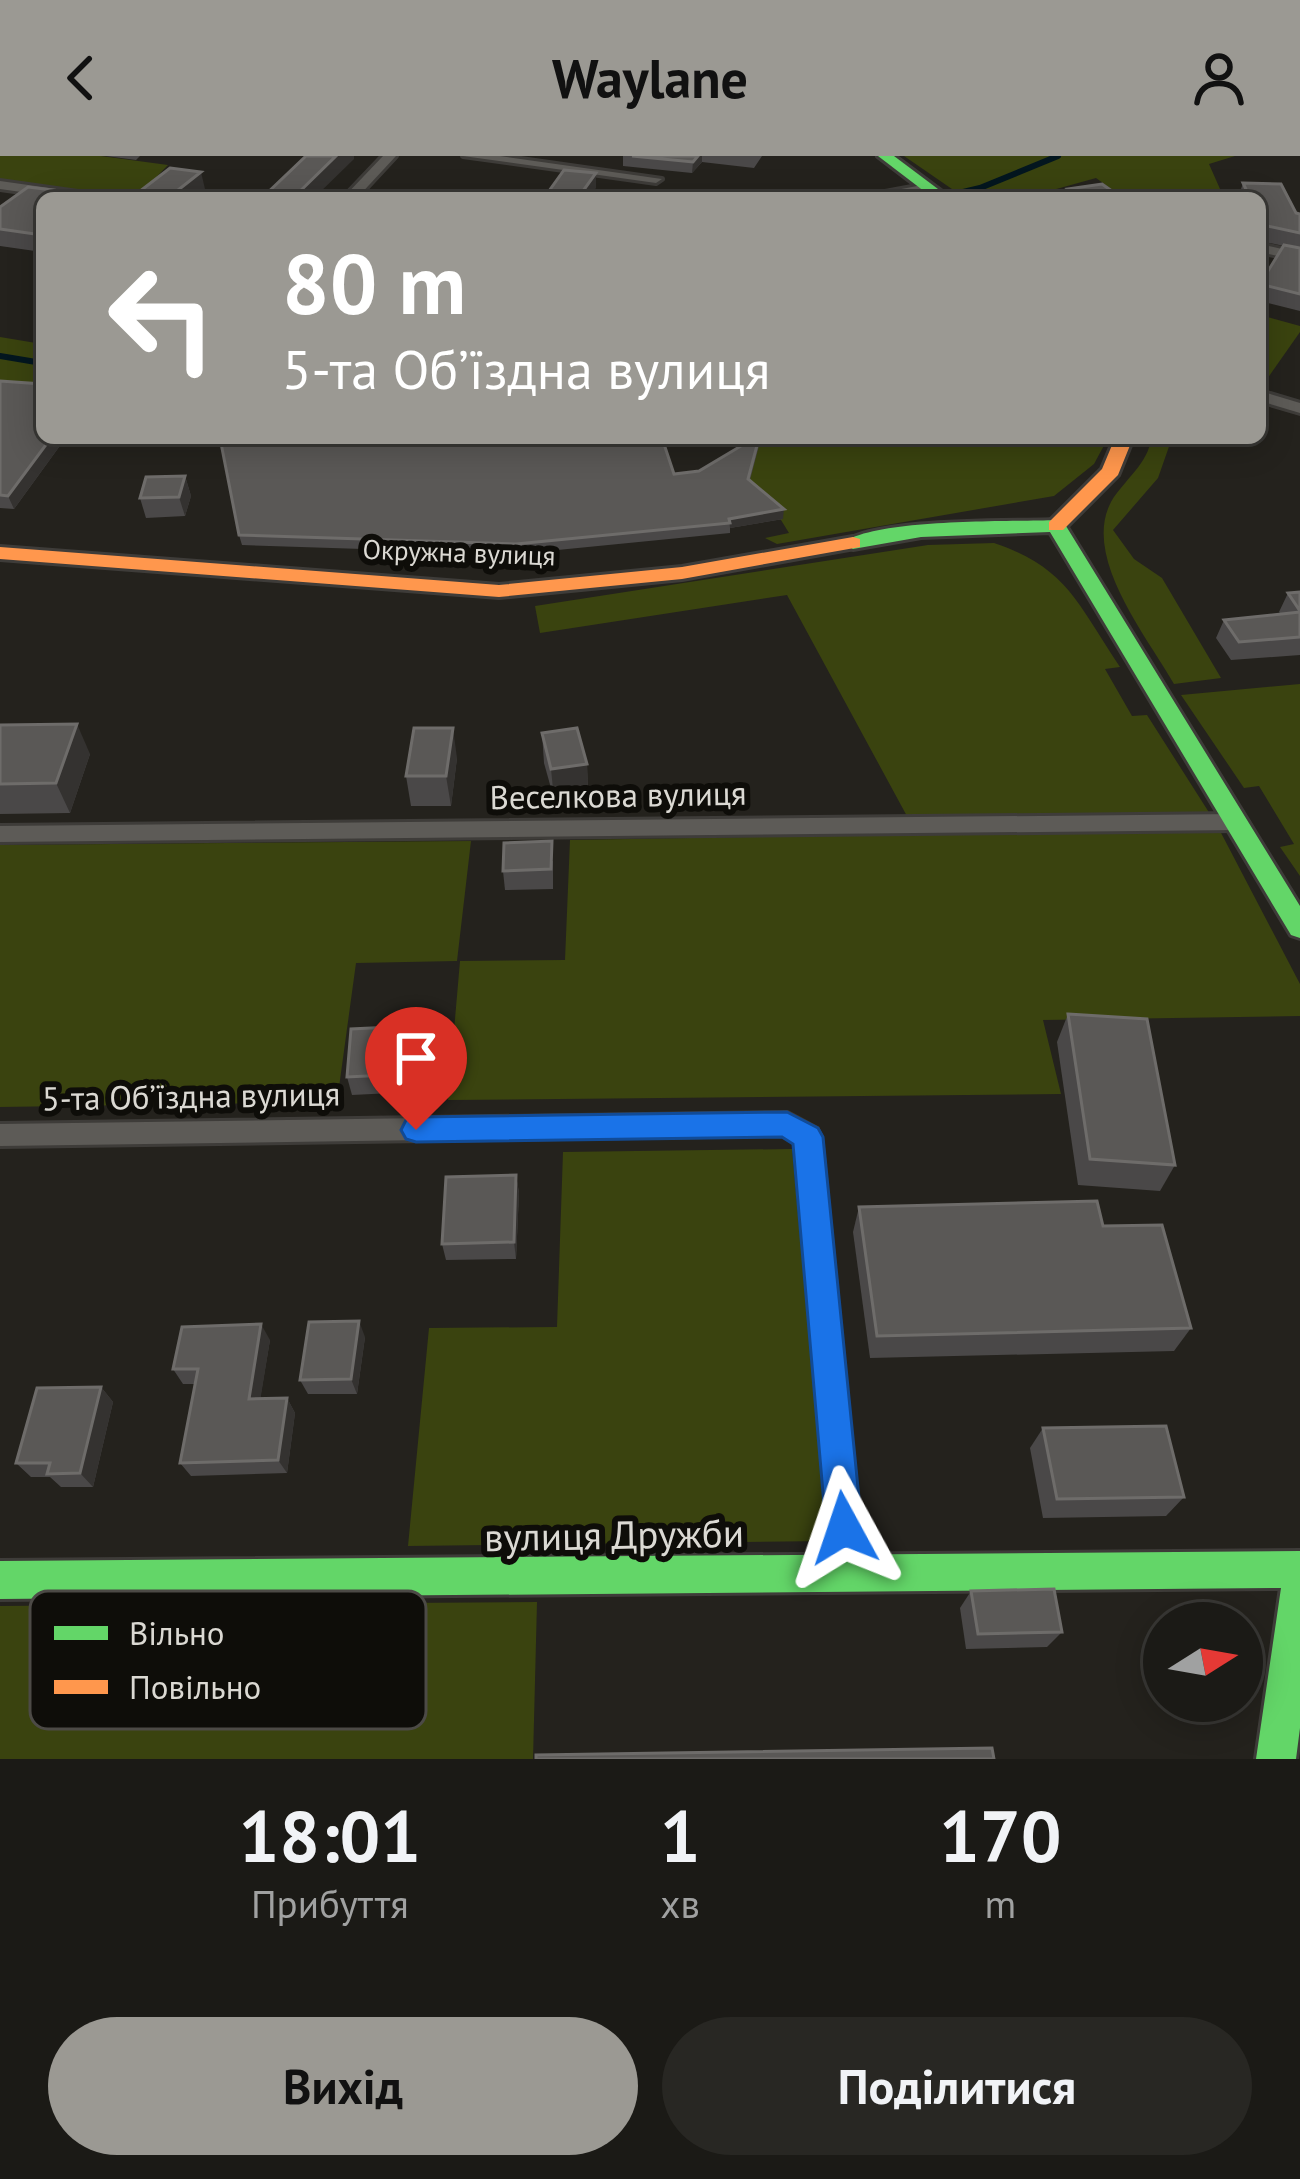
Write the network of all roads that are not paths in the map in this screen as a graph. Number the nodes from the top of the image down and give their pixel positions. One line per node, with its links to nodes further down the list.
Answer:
1 (390, 156): 7 (street)
2 (469, 156): 4 (street)
3 (885, 156): 8 (main road)
4 (656, 179)
5 (0, 185): 6 (street)
6 (50, 192)
7 (356, 192)
8 (935, 192)
9 (1266, 249): 10 (street)
10 (1300, 256)
11 (1266, 398): 12 (street)
12 (1300, 408)
13 (1122, 444): 14 (main road)
14 (1056, 526): 15 (main road, Окружна вулиця); 16 (main road)
15 (0, 553)
16 (1237, 822): 17 (street, Веселкова вулиця); 18 (main road)
17 (0, 834)
18 (1300, 928)
19 (0, 1135): 21 (street, 5-та Обʼїздна вулиця)
20 (1300, 1569): 21 (main road, вулиця Дружби)
21 (848, 1571): 22 (main road, вулиця Дружби)
22 (0, 1580)
23 (1300, 1585): 24 (main road)
24 (1292, 1689): 25 (main road)
25 (1276, 1759)

